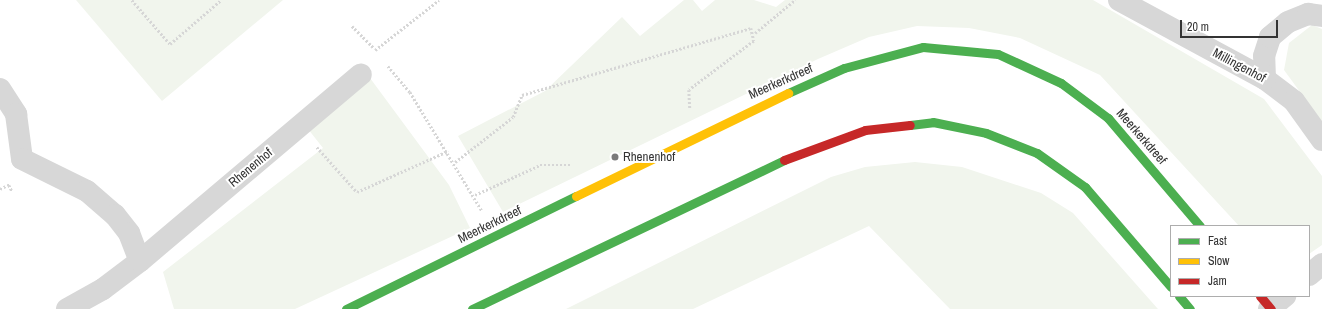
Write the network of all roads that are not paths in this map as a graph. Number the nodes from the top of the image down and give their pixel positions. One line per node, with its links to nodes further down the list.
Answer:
1 (1119, 0): 4 (street, Millingenhof)
2 (1322, 16): 4 (street)
3 (361, 74): 8 (street, Rhenenhof)
4 (1266, 79): 6 (street, Millingenhof)
5 (0, 89): 8 (street)
6 (1322, 140)
7 (1199, 225): 14 (main road, Meerkerkdreef)
8 (140, 261): 13 (street, Rhenenhof)
9 (1322, 264): 10 (street)
10 (1310, 274)
11 (1170, 286): 15 (main road)
12 (1180, 297): 16 (main road)
13 (67, 309)
14 (346, 309)
15 (472, 309)
16 (1190, 309)

